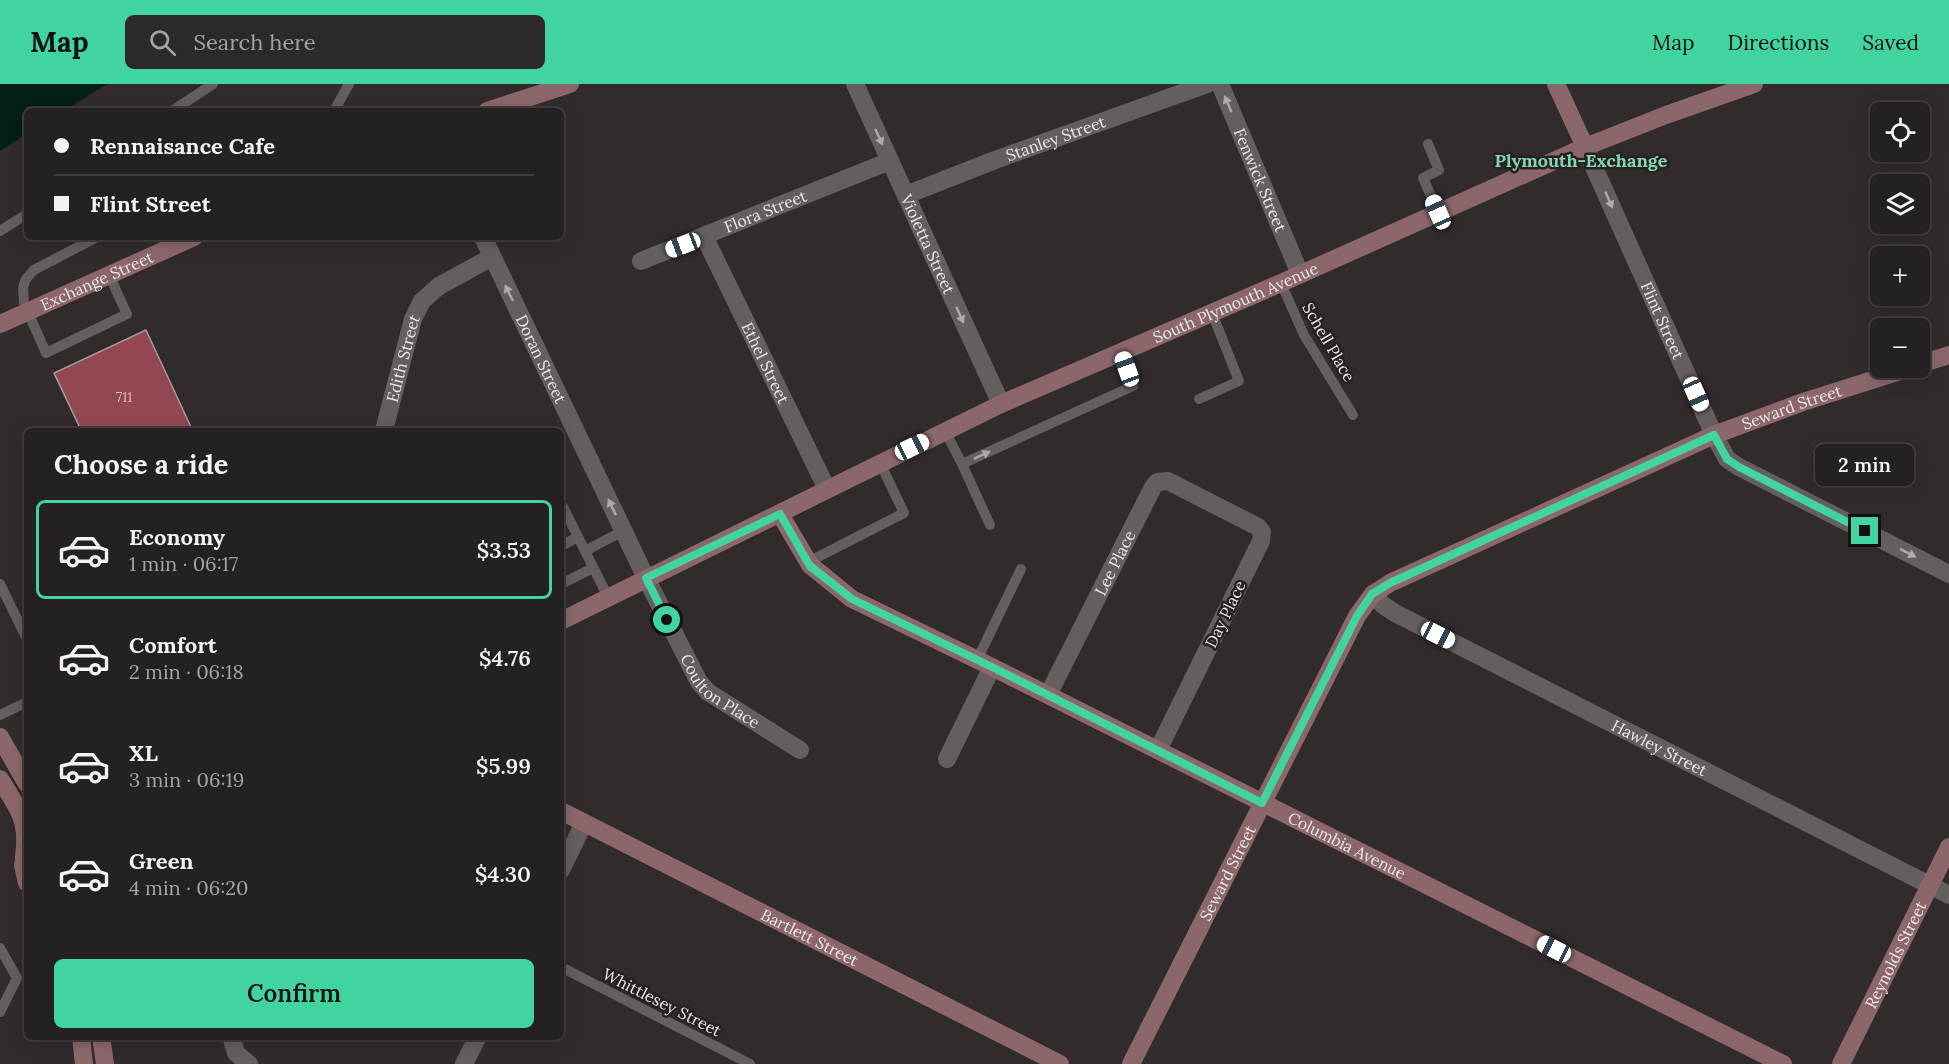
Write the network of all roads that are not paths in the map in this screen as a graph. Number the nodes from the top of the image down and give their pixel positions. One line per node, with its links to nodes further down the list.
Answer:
1 (213, 84): 9 (lane)
2 (350, 84): 10 (lane)
3 (570, 84): 11 (street)
4 (855, 84): 14 (street, Violetta Street, one-way to 14)
5 (1207, 84): 15 (street, Stanley Street)
6 (1220, 84): 25 (street, Fenwick Street, one-way to 6)
7 (1556, 84): 13 (street, Flint Street)
8 (1754, 84): 13 (street, South Plymouth Avenue)
9 (177, 108)
10 (336, 108)
11 (496, 108)
12 (1428, 144): 16 (lane)
13 (1585, 147): 16 (street, South Plymouth Avenue); 40 (street, Flint Street, one-way to 40)
14 (890, 161): 15 (street, Violetta Street); 19 (street, Flora Street)
15 (906, 195): 36 (street, Violetta Street, one-way to 36)
16 (1438, 212): 25 (street, South Plymouth Avenue)
17 (24, 216): 18 (lane)
18 (0, 231)
19 (704, 236): 24 (street, Flora Street); 43 (street, Ethel Street)
20 (91, 240): 28 (lane)
21 (187, 240): 26 (street, Exchange Street)
22 (484, 240): 23 (street, Doran Street)
23 (492, 257): 38 (street, Edith Street); 48 (street, Doran Street, one-way to 23)
24 (641, 261)
25 (1300, 274): 27 (street, South Plymouth Avenue)
26 (110, 275): 28 (street, Exchange Street); 28 (lane)
27 (1281, 283): 29 (street, South Plymouth Avenue); 37 (lane, Schell Place)
28 (28, 312): 30 (street, Exchange Street)
29 (1212, 313): 31 (street, South Plymouth Avenue); 35 (lane)
30 (0, 324)
31 (1121, 352): 36 (street, South Plymouth Avenue); 42 (lane, one-way to 31)
32 (1949, 355): 33 (street)
33 (1930, 361)
34 (1879, 378): 40 (street, Seward Street)
35 (1199, 399)
36 (1001, 404): 39 (street, South Plymouth Avenue)
37 (1353, 416)
38 (385, 428)
39 (945, 431): 41 (street, South Plymouth Avenue); 42 (lane)
40 (1714, 435): 55 (street, Flint Street, one-way to 55); 59 (street, Seward Street)
41 (880, 463): 43 (street, South Plymouth Avenue); 52 (lane)
42 (962, 464): 47 (lane)
43 (827, 489): 46 (street, South Plymouth Avenue)
44 (1209, 502): 64 (street, Lee Place); 69 (street, Day Place)
45 (564, 508): 49 (lane)
46 (780, 514): 52 (street, Columbia Avenue); 56 (street, South Plymouth Avenue)
47 (990, 525)
48 (623, 531): 51 (lane); 56 (street, Doran Street)
49 (578, 537): 50 (lane); 51 (lane)
50 (564, 544)
51 (585, 551): 53 (lane)
52 (808, 562): 63 (street, Columbia Avenue)
53 (593, 568): 57 (lane); 60 (lane)
54 (1022, 569): 63 (lane)
55 (1949, 574)
56 (646, 578): 60 (street, South Plymouth Avenue); 68 (street, Coulton Place)
57 (564, 581)
58 (0, 584): 62 (lane)
59 (1372, 594): 73 (street, Seward Street); 79 (street, Hawley Street)
60 (608, 597): 61 (street, South Plymouth Avenue)
61 (564, 619)
62 (24, 633)
63 (985, 663): 64 (street, Columbia Avenue); 70 (street)
64 (1048, 695): 69 (street, Columbia Avenue)
65 (24, 704): 66 (lane)
66 (0, 716)
67 (0, 737): 72 (street)
68 (800, 750)
69 (1158, 750): 73 (street, Columbia Avenue)
70 (947, 759)
71 (0, 779): 75 (street)
72 (24, 779)
73 (1262, 803): 94 (street, Seward Street); 95 (street, Columbia Avenue)
74 (564, 813): 76 (street, Bartlett Street)
75 (24, 823)
76 (584, 823): 78 (street); 93 (street, Bartlett Street)
77 (1949, 847): 79 (street, Reynolds Street)
78 (564, 864)
79 (1930, 885): 80 (street, Hawley Street); 96 (street, Reynolds Street)
80 (1949, 895)
81 (0, 948): 83 (lane)
82 (564, 969): 92 (lane, Whittlesey Street)
83 (0, 1012)
84 (81, 1040): 88 (street)
85 (102, 1040): 89 (street)
86 (232, 1040): 90 (street)
87 (476, 1040): 91 (street)
88 (84, 1064)
89 (105, 1064)
90 (249, 1064)
91 (464, 1064)
92 (750, 1064)
93 (1060, 1064)
94 (1131, 1064)
95 (1783, 1064)
96 (1841, 1064)

